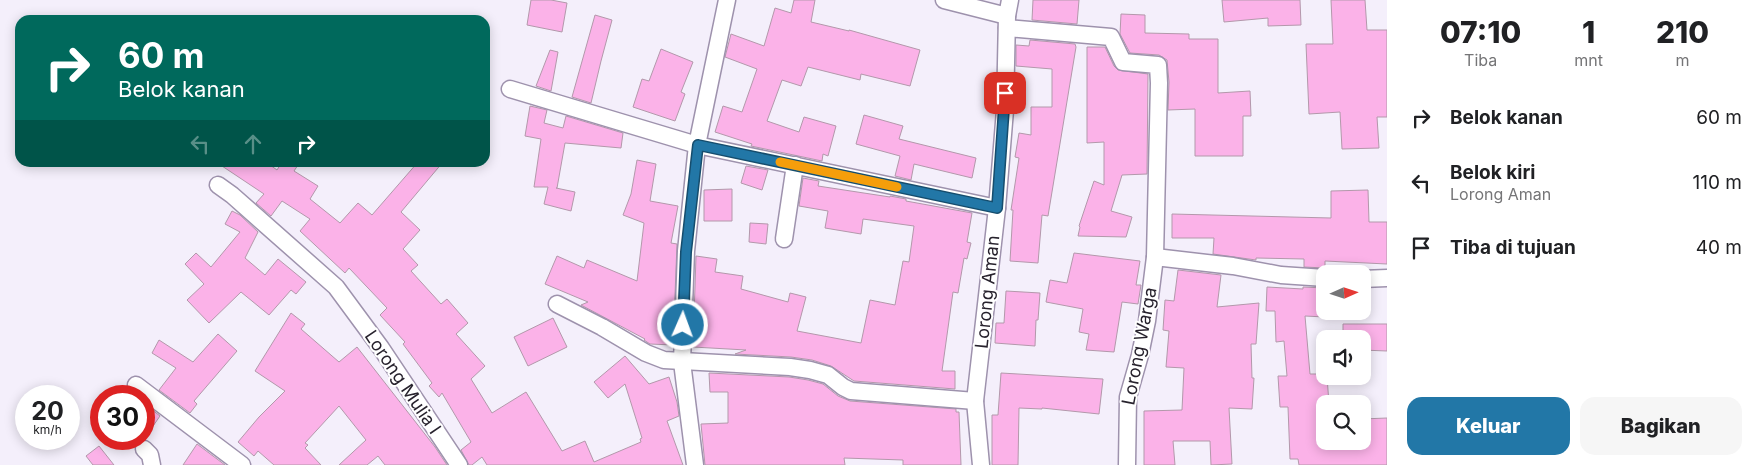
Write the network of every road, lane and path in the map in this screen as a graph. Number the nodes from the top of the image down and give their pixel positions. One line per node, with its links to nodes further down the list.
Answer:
1 (728, 0): 6 (street)
2 (944, 0): 4 (street)
3 (1010, 0): 4 (street, Lorong Aman)
4 (1007, 22): 9 (street, Lorong Aman); 11 (street, Lorong Warga)
5 (510, 89): 6 (street)
6 (698, 145): 7 (street); 16 (street)
7 (796, 165): 9 (street); 10 (street)
8 (218, 185): 22 (street, Lorong Mulia I)
9 (997, 208): 18 (street, Lorong Aman)
10 (784, 239)
11 (1155, 257): 12 (street); 25 (street, Lorong Warga)
12 (1316, 277)
13 (1371, 278): 14 (street)
14 (1387, 278)
15 (557, 304): 16 (street)
16 (682, 362): 18 (street); 23 (street)
17 (155, 399): 21 (street)
18 (975, 401): 24 (street, Lorong Aman)
19 (145, 450): 20 (street)
20 (152, 465)
21 (242, 465)
22 (459, 465)
23 (696, 465)
24 (981, 465)
25 (1127, 465)

